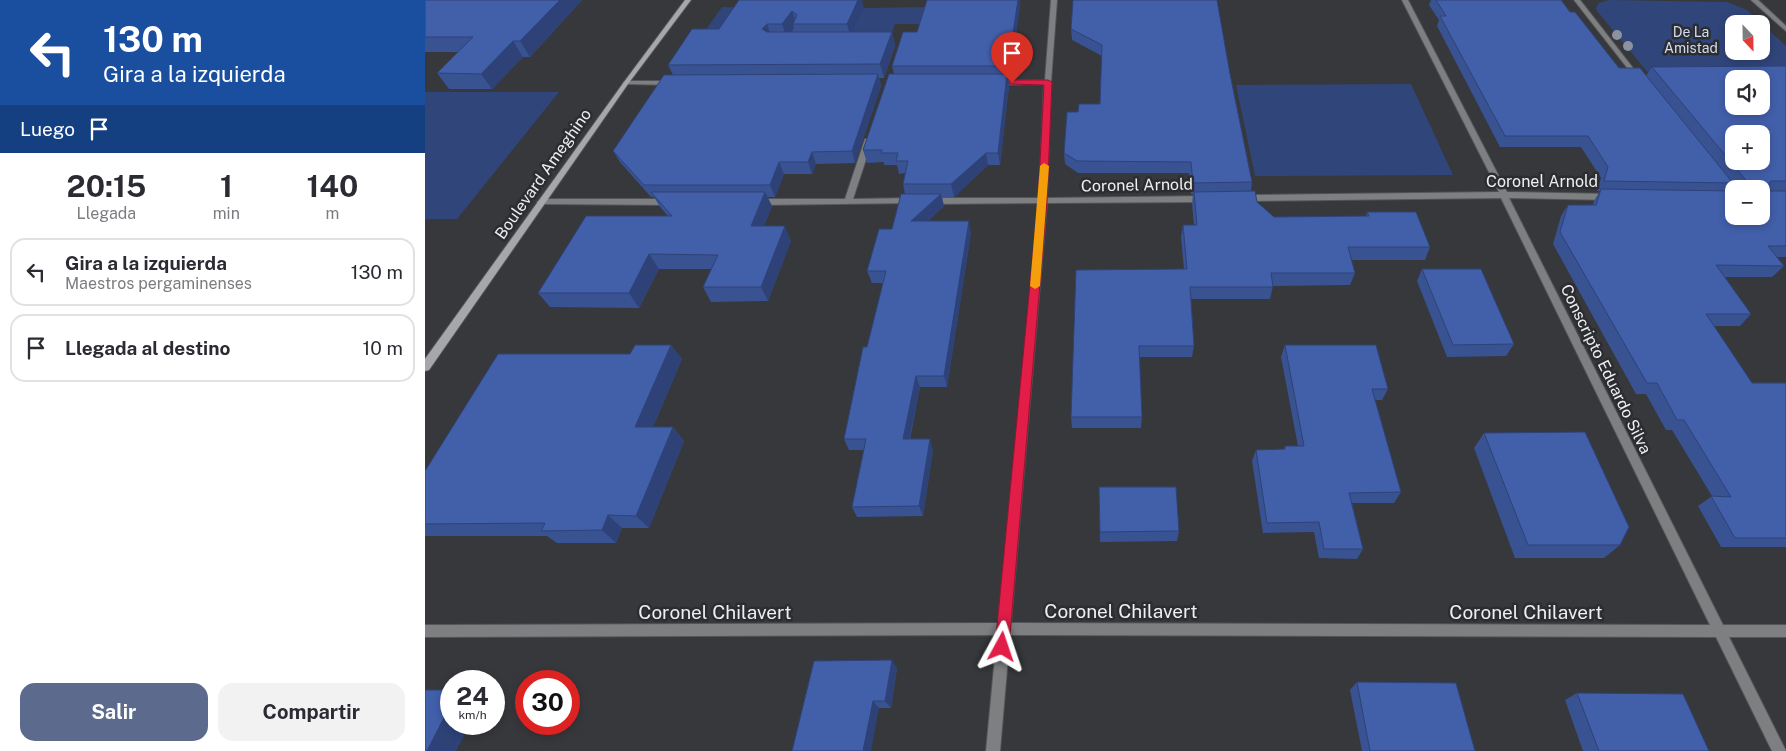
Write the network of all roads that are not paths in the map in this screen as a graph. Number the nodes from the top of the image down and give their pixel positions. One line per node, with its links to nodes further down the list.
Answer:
1 (687, 0): 8 (main road, Boulevard Ameghino)
2 (1055, 0): 7 (street)
3 (1405, 0): 13 (street, Conscripto Eduardo Silva)
4 (1577, 0): 11 (street)
5 (1754, 0): 6 (street)
6 (1786, 28)
7 (1048, 82): 10 (street); 18 (street)
8 (626, 83): 9 (street); 19 (main road, Boulevard Ameghino)
9 (684, 83)
10 (991, 83)
11 (1643, 84)
12 (872, 129): 17 (street)
13 (1504, 195): 14 (street, Coronel Arnold); 15 (street, Coronel Arnold); 25 (street, Conscripto Eduardo Silva)
14 (1624, 197)
15 (1239, 198)
16 (1210, 199): 18 (street, Coronel Arnold)
17 (848, 201): 18 (street, Coronel Arnold); 21 (street, Coronel Arnold)
18 (1043, 201): 23 (street)
19 (541, 202): 20 (street); 22 (main road, Boulevard Ameghino)
20 (679, 202)
21 (749, 202)
22 (425, 367)
23 (1004, 630): 24 (street, Coronel Chilavert); 25 (street, Coronel Chilavert); 27 (street)
24 (425, 632)
25 (1718, 632): 26 (street, Coronel Chilavert); 28 (street, Conscripto Eduardo Silva)
26 (1786, 632)
27 (993, 751)
28 (1779, 751)

